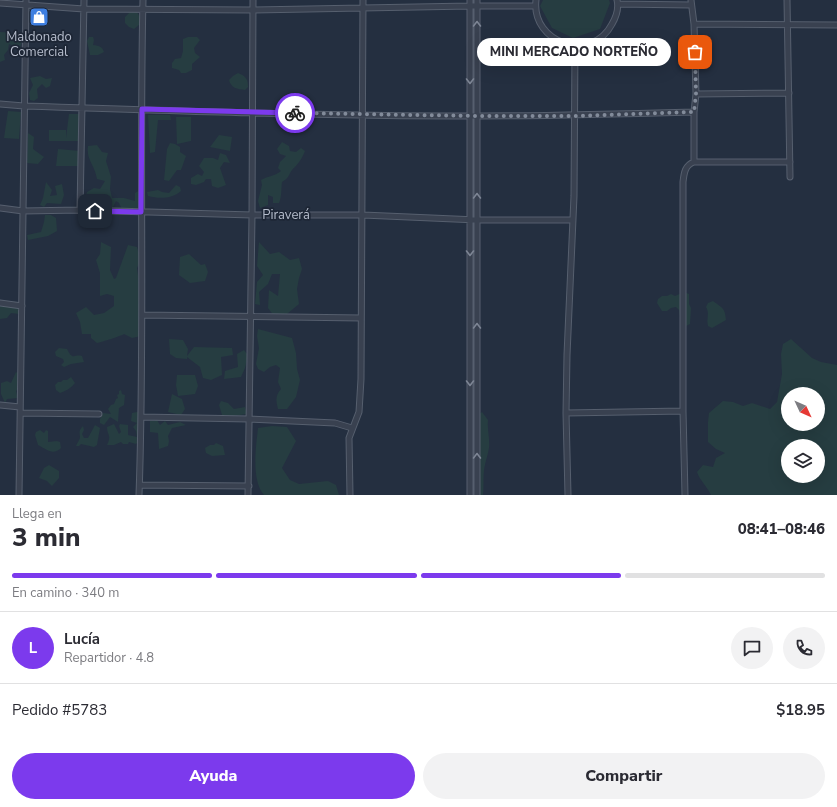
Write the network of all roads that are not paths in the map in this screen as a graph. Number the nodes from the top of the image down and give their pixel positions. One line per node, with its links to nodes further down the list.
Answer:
1 (84, 0): 16 (street)
2 (143, 0): 17 (street)
3 (253, 0): 19 (street)
4 (363, 0): 18 (street)
5 (470, 0): 13 (street)
6 (478, 0): 14 (street)
7 (536, 0): 15 (street)
8 (787, 0): 21 (street)
9 (26, 2): 12 (street); 16 (street); 27 (street)
10 (618, 2): 11 (street); 23 (street)
11 (691, 2): 20 (street)
12 (0, 3)
13 (470, 6): 14 (street); 18 (street); 33 (street, one-way to 33)
14 (478, 6): 15 (street); 34 (street, one-way to 14)
15 (535, 6): 23 (street)
16 (84, 9): 17 (street); 28 (street)
17 (143, 9): 19 (street); 29 (street)
18 (363, 9): 19 (street); 32 (street)
19 (253, 10): 31 (street)
20 (694, 24): 21 (street); 25 (street)
21 (787, 25): 22 (street); 24 (street)
22 (837, 25)
23 (575, 46): 35 (street)
24 (789, 93): 25 (street); 37 (street)
25 (696, 94): 30 (street)
26 (0, 104): 27 (street)
27 (24, 106): 28 (street); 41 (street)
28 (83, 108): 29 (street); 40 (street)
29 (142, 109): 31 (street); 42 (street)
30 (694, 112): 35 (street); 36 (street)
31 (253, 113): 32 (street); 43 (street)
32 (362, 114): 33 (street); 44 (street)
33 (470, 116): 34 (street); 45 (street)
34 (477, 116): 35 (street); 46 (street, one-way to 34)
35 (575, 116): 47 (street)
36 (694, 162): 37 (street); 57 (street)
37 (790, 162): 38 (street)
38 (790, 177)
39 (0, 208): 41 (street, Piraverá)
40 (80, 210): 41 (street, Piraverá); 42 (street, Piraverá)
41 (23, 211): 49 (street)
42 (141, 212): 43 (street, Piraverá); 50 (street)
43 (252, 215): 44 (street, Piraverá); 51 (street)
44 (362, 216): 45 (street, Piraverá); 52 (street)
45 (470, 219): 46 (street, Piraverá); 53 (street, one-way to 53)
46 (477, 220): 47 (street, Piraverá); 54 (street, one-way to 46)
47 (573, 220): 58 (street)
48 (0, 303): 49 (street)
49 (22, 306): 56 (street)
50 (142, 316): 51 (street); 60 (street)
51 (251, 316): 52 (street); 61 (street)
52 (361, 318): 62 (street)
53 (470, 353): 54 (street); 69 (street, one-way to 69)
54 (477, 353): 70 (street, one-way to 54)
55 (0, 405): 56 (street)
56 (20, 410): 59 (street); 65 (street)
57 (683, 411): 58 (street); 72 (street)
58 (566, 413): 71 (street)
59 (99, 414)
60 (141, 417): 61 (street); 63 (street)
61 (249, 419): 62 (street); 64 (street)
62 (352, 428): 68 (street)
63 (140, 484): 64 (street); 66 (street)
64 (249, 486): 67 (street)
65 (19, 495)
66 (139, 495)
67 (248, 495)
68 (350, 495)
69 (470, 495)
70 (477, 495)
71 (568, 495)
72 (685, 495)

